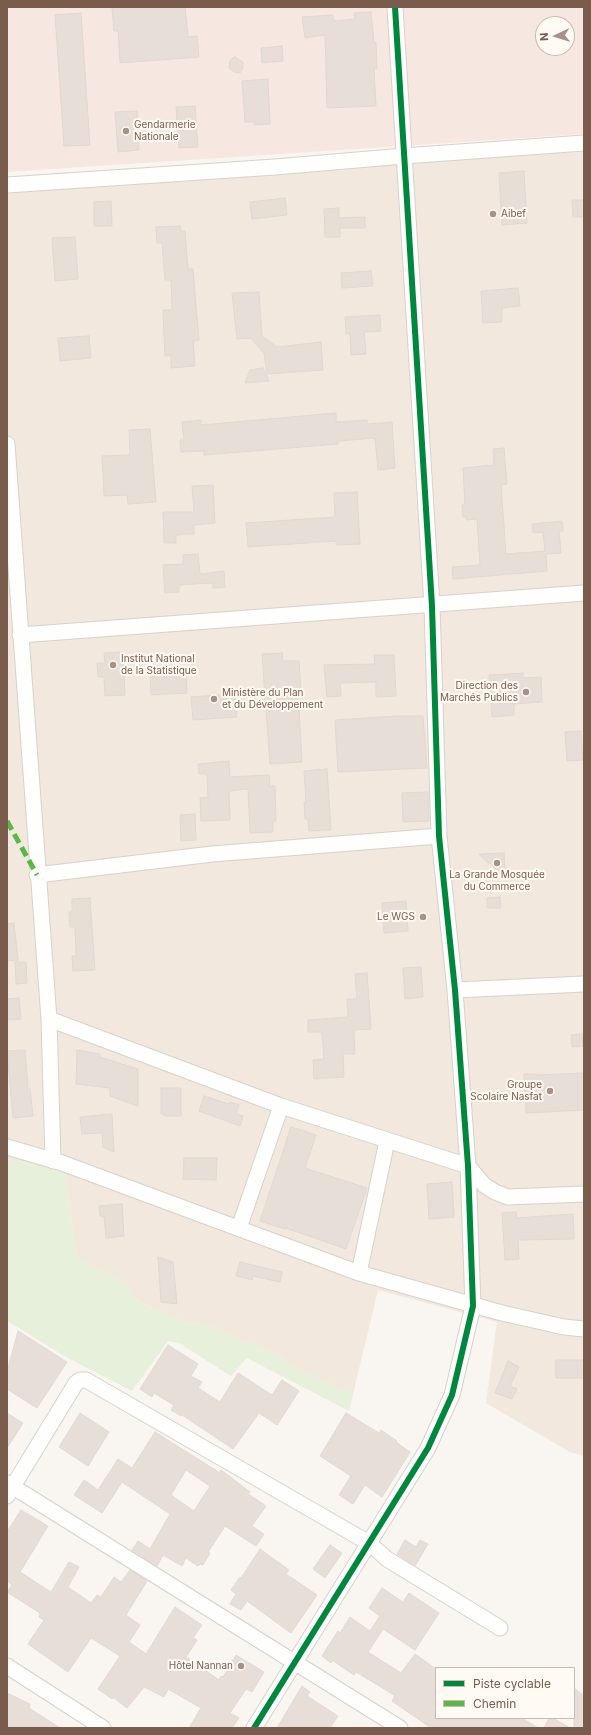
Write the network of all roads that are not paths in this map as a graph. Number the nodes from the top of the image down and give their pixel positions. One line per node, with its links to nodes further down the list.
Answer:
1 (395, 7): 3 (street)
2 (584, 144): 3 (street)
3 (404, 156): 4 (street); 8 (street)
4 (7, 185)
5 (7, 444): 7 (street)
6 (584, 594): 8 (street)
7 (12, 596): 9 (street)
8 (432, 606): 9 (street); 10 (street)
9 (20, 635): 11 (street)
10 (439, 836): 11 (street); 13 (street)
11 (38, 875): 14 (street)
12 (584, 984): 13 (street)
13 (455, 990): 19 (street)
14 (49, 1019): 15 (street); 18 (street)
15 (281, 1106): 16 (street); 21 (street)
16 (387, 1141): 19 (street); 22 (street)
17 (7, 1147): 18 (street)
18 (53, 1161): 21 (street)
19 (468, 1166): 20 (street); 23 (street)
20 (584, 1194)
21 (239, 1228): 22 (street)
22 (359, 1272): 23 (street)
23 (473, 1306): 24 (street); 26 (street)
24 (584, 1328)
25 (9, 1488): 26 (street); 28 (street)
26 (369, 1544): 27 (street); 28 (street)
27 (500, 1628)
28 (295, 1662): 31 (street); 32 (street)
29 (7, 1666): 30 (street)
30 (103, 1728)
31 (254, 1728)
32 (400, 1728)

